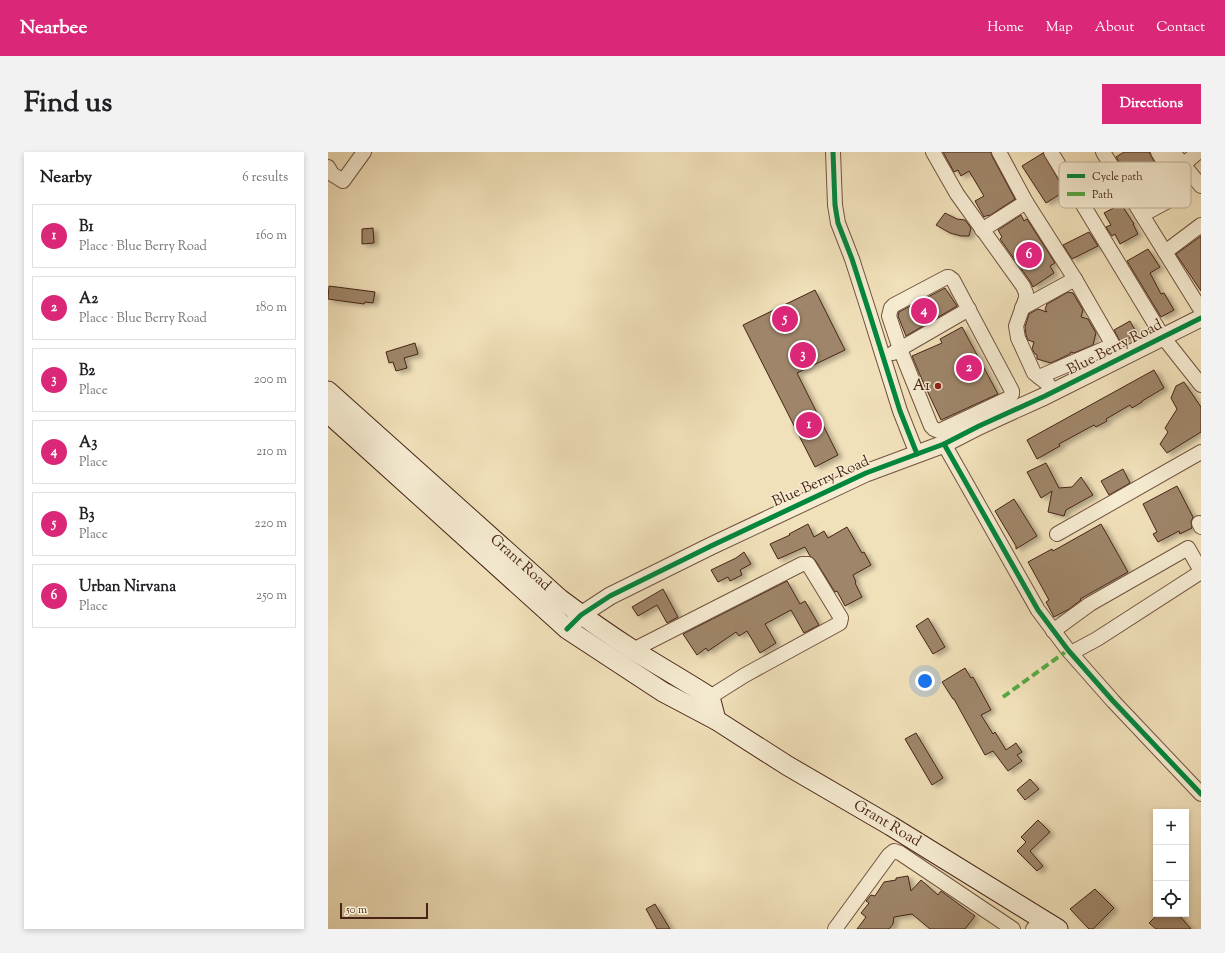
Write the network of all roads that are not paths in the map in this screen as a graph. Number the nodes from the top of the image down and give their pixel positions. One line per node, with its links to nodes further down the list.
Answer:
1 (364, 152): 13 (street)
2 (833, 152): 31 (street)
3 (933, 152): 22 (street)
4 (999, 152): 16 (street)
5 (1051, 152): 12 (street)
6 (1158, 152): 9 (street)
7 (1173, 152): 10 (street)
8 (1198, 152): 11 (street)
9 (1164, 162)
10 (1181, 162)
11 (1186, 162)
12 (1059, 165)
13 (328, 167)
14 (1191, 174): 15 (street)
15 (1201, 186)
16 (1026, 202): 22 (street); 24 (street)
17 (1085, 208): 29 (street)
18 (1138, 208): 20 (street)
19 (1156, 208): 20 (street)
20 (1142, 216): 23 (street)
21 (1201, 225): 23 (street)
22 (982, 230): 26 (street)
23 (1165, 252): 25 (street)
24 (1075, 279): 26 (street); 32 (street)
25 (1199, 300)
26 (1022, 308): 32 (street)
27 (969, 309): 30 (street); 30 (street); 30 (street)
28 (1201, 318): 29 (street, Blue Berry Road)
29 (1163, 337): 33 (street); 35 (street, Blue Berry Road)
30 (900, 349): 31 (street)
31 (883, 358): 39 (street)
32 (1039, 377): 35 (street)
33 (1201, 385)
34 (328, 391): 42 (main road, Grant Road)
35 (1049, 394): 37 (street, Blue Berry Road)
36 (328, 413): 43 (main road, Grant Road)
37 (944, 444): 39 (street, Blue Berry Road); 44 (street)
38 (1201, 452): 40 (street)
39 (917, 454): 42 (street, Blue Berry Road)
40 (1057, 534)
41 (1201, 572): 44 (street); 46 (street)
42 (581, 615): 43 (street, Blue Berry Road); 45 (main road, Grant Road)
43 (567, 629): 47 (main road, Grant Road)
44 (1053, 631): 46 (street)
45 (633, 650): 47 (main road, Grant Road); 47 (street)
46 (1071, 653): 48 (street)
47 (704, 704): 49 (main road, Grant Road)
48 (1201, 794)
49 (1037, 924): 52 (main road, Grant Road)
50 (835, 929): 51 (street)
51 (1013, 929)
52 (1058, 929)

